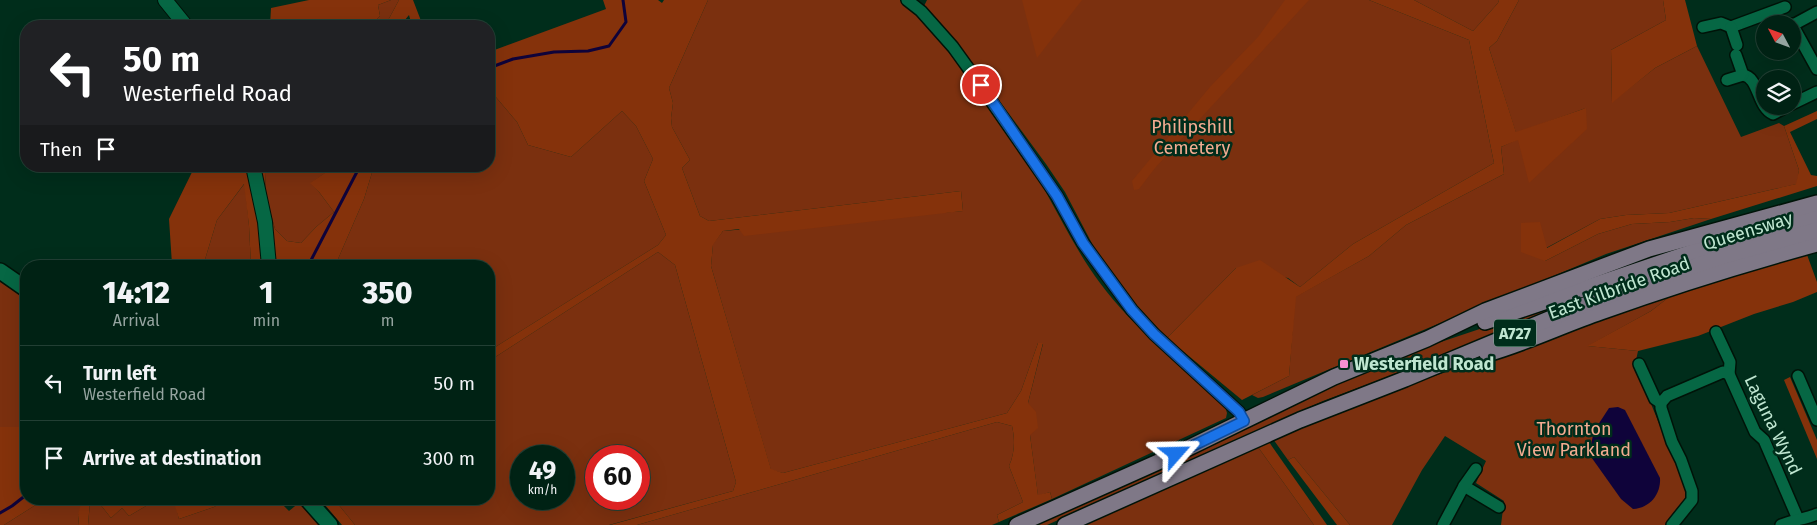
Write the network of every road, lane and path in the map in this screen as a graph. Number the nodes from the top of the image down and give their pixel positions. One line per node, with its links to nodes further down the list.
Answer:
1 (165, 0): 5 (street)
2 (907, 0): 35 (street)
3 (1785, 4): 8 (street)
4 (1817, 12): 6 (street)
5 (181, 20)
6 (1801, 20)
7 (1703, 27): 8 (street)
8 (1731, 27): 11 (street)
9 (1801, 40): 10 (street)
10 (1817, 69)
11 (1743, 75): 12 (street); 13 (street)
12 (1727, 80)
13 (1756, 89)
14 (1817, 92): 15 (street)
15 (1801, 100)
16 (254, 172): 22 (street)
17 (1817, 203): 28 (main road, East Kilbride Road)
18 (1817, 216): 21 (main road, Queensway / A727)
19 (1817, 230): 23 (main road, Queensway / A727)
20 (1817, 244): 32 (main road, East Kilbride Road)
21 (1692, 252): 25 (main road, East Kilbride Road / A727)
22 (268, 260)
23 (1689, 268): 25 (main road, East Kilbride Road / A727)
24 (0, 271): 26 (main road)
25 (1624, 282): 28 (main road, East Kilbride Road / A727); 32 (main road, East Kilbride Road / A727)
26 (20, 285)
27 (1716, 332): 30 (street, Laguna Wynd)
28 (1427, 340): 35 (main road, East Kilbride Road / A727)
29 (1639, 364): 33 (street)
30 (1729, 374): 33 (street, Laguna Wynd); 41 (street, Laguna Wynd)
31 (1798, 376): 34 (street)
32 (1405, 379): 44 (main road, East Kilbride Road / A727)
33 (1661, 403): 46 (street)
34 (1817, 420)
35 (1244, 421): 43 (main road, East Kilbride Road / A727)
36 (1476, 469): 37 (street)
37 (1464, 486): 39 (street); 45 (street)
38 (312, 505): 42 (main road)
39 (1499, 507)
40 (1817, 514): 41 (street)
41 (1798, 519): 47 (street)
42 (330, 525)
43 (1017, 525)
44 (1065, 525)
45 (1443, 525)
46 (1672, 525)
47 (1781, 525)

